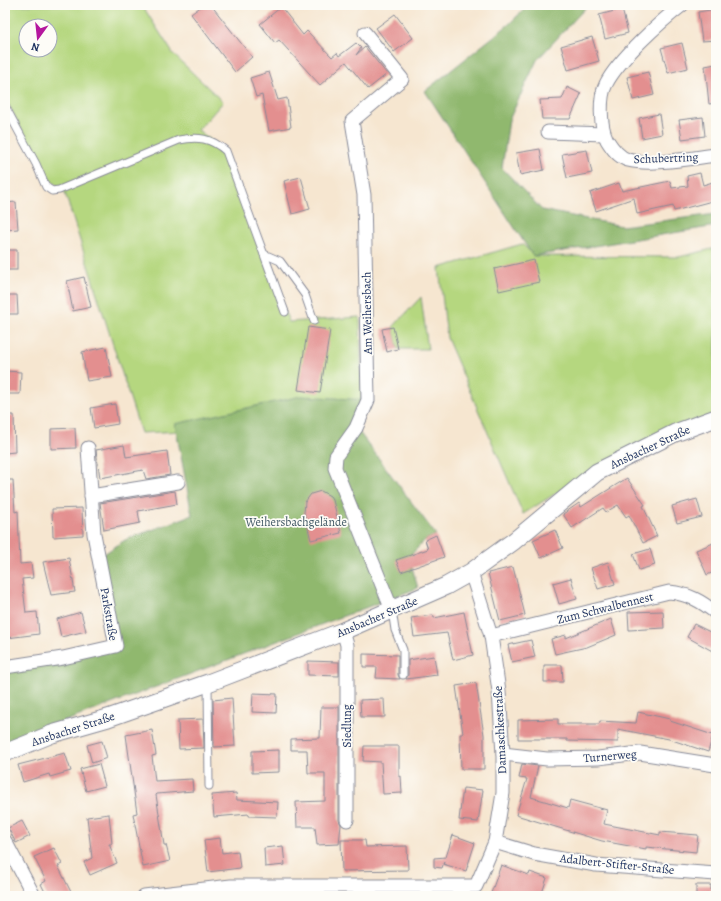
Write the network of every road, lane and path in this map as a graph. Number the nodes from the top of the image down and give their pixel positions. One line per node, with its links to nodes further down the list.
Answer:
1 (682, 5): 5 (street, Schubertring)
2 (365, 33): 15 (street, Am Weihersbach)
3 (5, 106): 7 (lane)
4 (548, 132): 5 (street)
5 (604, 134): 6 (street, Schubertring)
6 (716, 155)
7 (264, 254): 8 (lane); 9 (lane)
8 (285, 312)
9 (314, 321)
10 (714, 422): 14 (street, Ansbacher Straße)
11 (88, 448): 13 (street, Parkstraße)
12 (178, 482): 13 (street)
13 (91, 496): 19 (street, Parkstraße)
14 (471, 572): 15 (street, Ansbacher Straße); 18 (street, Damaschkestraße)
15 (392, 610): 17 (street, Ansbacher Straße); 20 (lane)
16 (716, 612): 18 (street, Zum Schwalbennest)
17 (343, 632): 21 (street, Ansbacher Straße); 26 (street, Siedlung)
18 (490, 636): 23 (street, Damaschkestraße)
19 (5, 667)
20 (403, 675)
21 (208, 683): 22 (street, Ansbacher Straße); 25 (lane)
22 (5, 753)
23 (503, 754): 24 (street, Turnerweg); 28 (street, Damaschkestraße)
24 (716, 764)
25 (209, 786)
26 (347, 820)
27 (5, 842): 30 (street)
28 (495, 842): 29 (street, Adalbert-Stifter-Straße); 31 (street, Damaschkestraße)
29 (716, 874)
30 (34, 896)
31 (144, 896)

